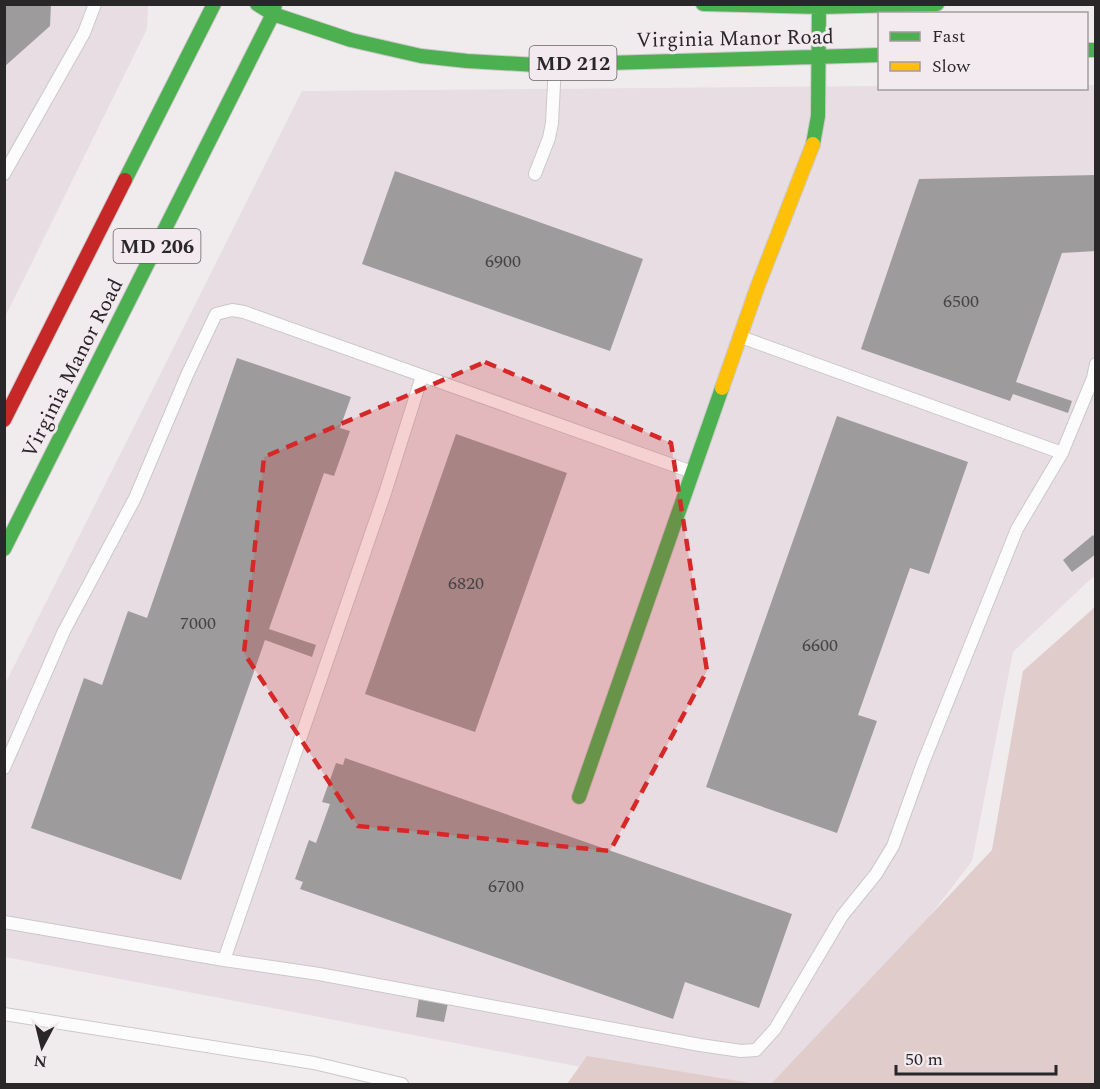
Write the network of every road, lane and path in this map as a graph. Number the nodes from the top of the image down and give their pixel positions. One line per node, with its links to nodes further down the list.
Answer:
1 (95, 4): 12 (lane)
2 (214, 4): 18 (main road, Virginia Manor Road / MD 206)
3 (257, 4): 7 (main road, MD 212)
4 (703, 4): 6 (main road, Virginia Manor Road)
5 (937, 4): 6 (main road, Virginia Manor Road)
6 (820, 6): 9 (main road)
7 (274, 9): 10 (main road, Virginia Manor Road / MD 212); 21 (main road, Virginia Manor Road / MD 206)
8 (878, 56): 9 (main road, Virginia Manor Road / MD 212)
9 (820, 57): 10 (main road, Virginia Manor Road / MD 212); 15 (main road)
10 (556, 64): 14 (lane)
11 (4, 145): 12 (lane)
12 (17, 151): 13 (lane)
13 (4, 174)
14 (534, 174)
15 (740, 337): 19 (lane); 20 (main road)
16 (1095, 363): 19 (lane)
17 (422, 376): 20 (lane); 22 (lane); 25 (lane)
18 (4, 420)
19 (1062, 453): 25 (lane)
20 (693, 472): 23 (main road)
21 (4, 549)
22 (4, 768)
23 (579, 797)
24 (4, 922): 25 (lane)
25 (224, 960)
26 (4, 1014): 27 (lane)
27 (402, 1084)

